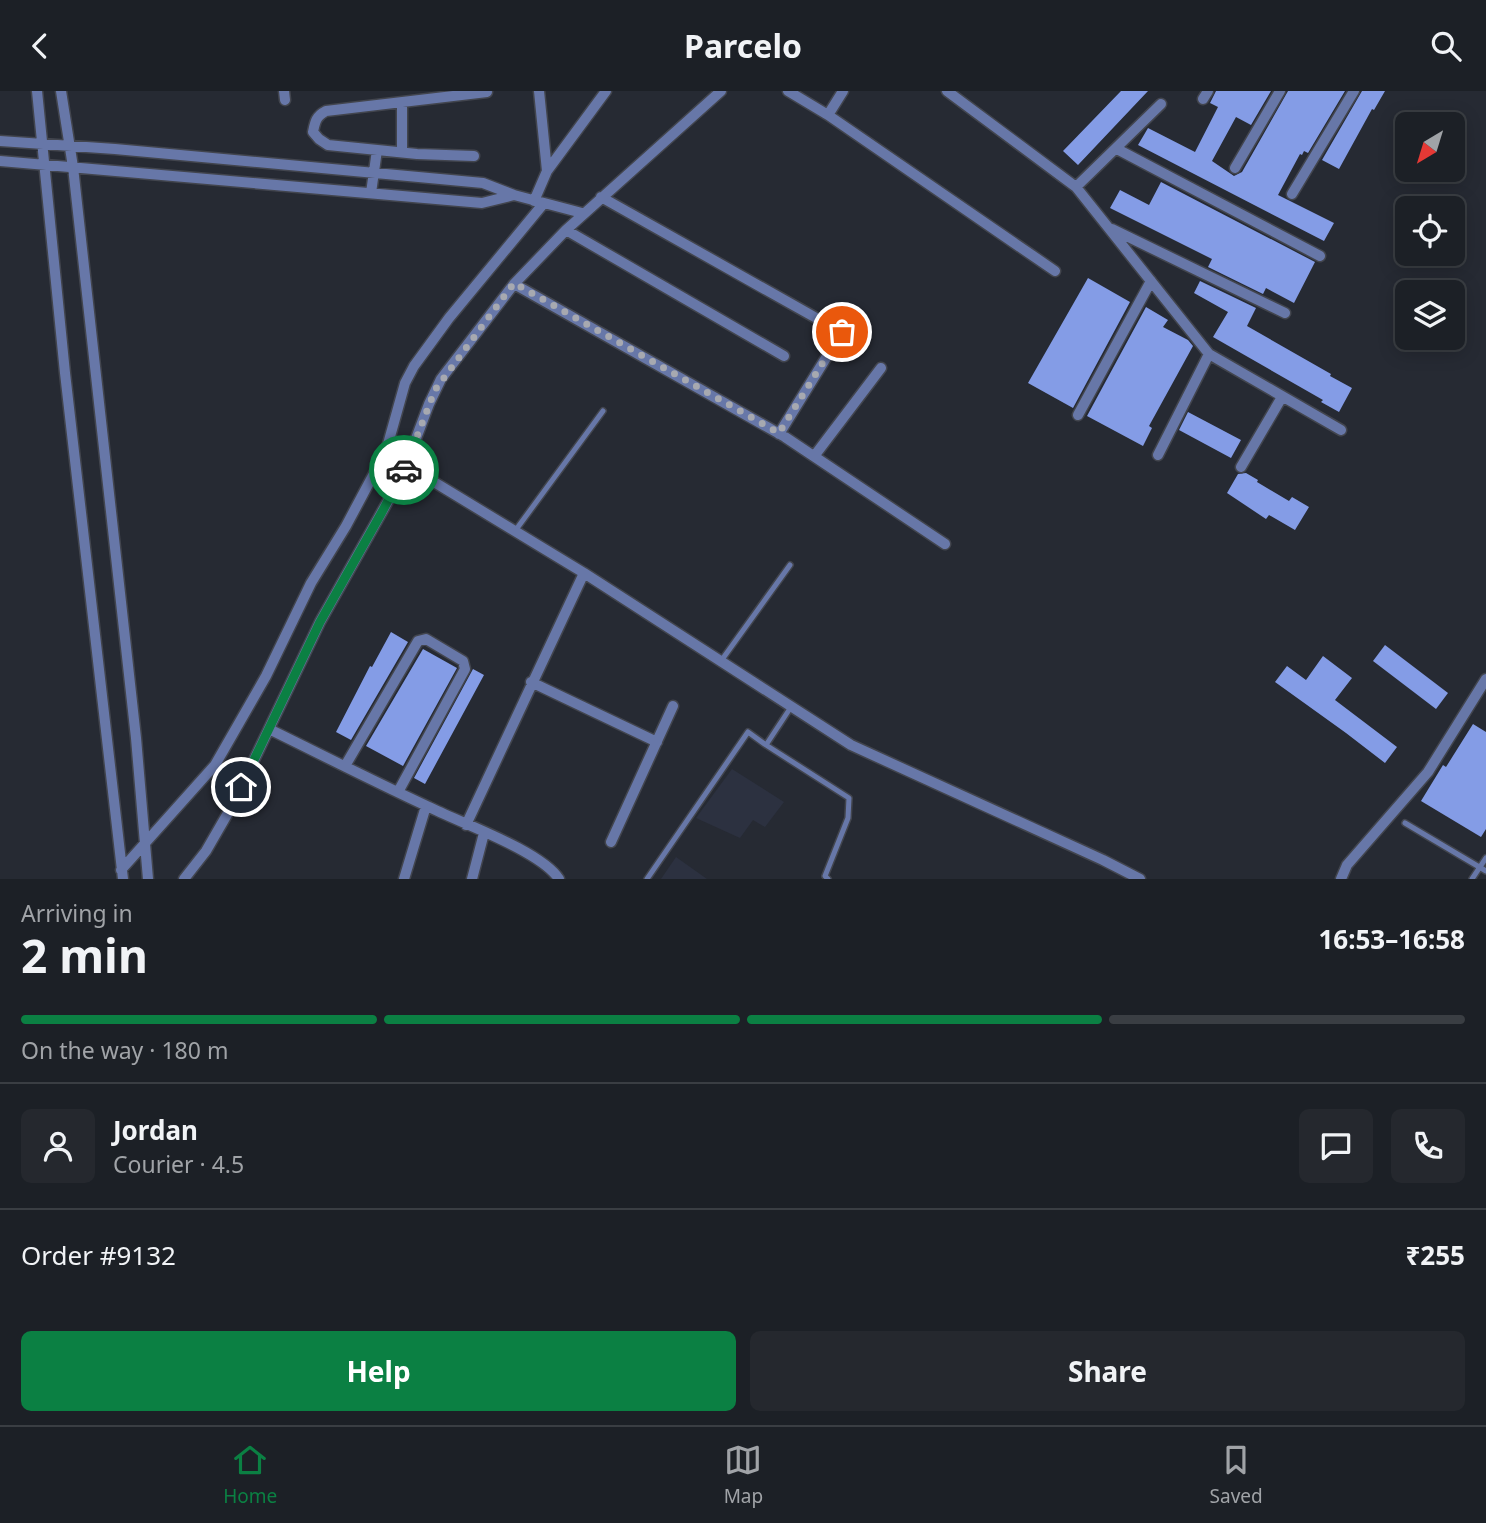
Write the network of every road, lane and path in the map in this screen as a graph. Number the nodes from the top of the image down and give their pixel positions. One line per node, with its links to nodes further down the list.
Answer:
1 (37, 91): 16 (street)
2 (61, 91): 17 (street)
3 (538, 91): 26 (street)
4 (606, 91): 26 (street)
5 (721, 91): 32 (street)
6 (788, 91): 14 (street)
7 (843, 91): 14 (street)
8 (947, 91): 28 (street)
9 (1280, 91): 25 (street)
10 (1354, 91): 30 (street)
11 (487, 92): 12 (street)
12 (402, 102): 19 (street); 20 (street)
13 (1161, 104): 18 (street)
14 (828, 115): 38 (street)
15 (0, 141): 16 (street)
16 (42, 144): 17 (street); 23 (street)
17 (70, 147): 24 (street); 27 (street)
18 (1117, 149): 28 (street); 37 (street)
19 (377, 150): 20 (street); 27 (street)
20 (402, 152): 21 (street)
21 (474, 156)
22 (0, 161): 23 (street)
23 (45, 165): 24 (street); 78 (street)
24 (73, 167): 29 (street); 75 (street)
25 (1236, 168)
26 (547, 171): 33 (street)
27 (373, 173): 29 (street); 31 (street)
28 (1076, 187): 35 (street)
29 (371, 193): 31 (street)
30 (1292, 194)
31 (514, 195): 33 (street)
32 (601, 197): 34 (street); 42 (street)
33 (539, 202): 34 (street); 75 (street)
34 (582, 213): 36 (street)
35 (1109, 227): 39 (street); 41 (street)
36 (566, 230): 40 (street); 45 (street)
37 (1320, 256)
38 (1055, 271)
39 (1151, 281): 44 (street); 49 (street)
40 (514, 283): 51 (street); 54 (street)
41 (1285, 313)
42 (818, 319)
43 (842, 332): 51 (street)
44 (1209, 354): 47 (street); 53 (street)
45 (784, 356)
46 (881, 368): 52 (street)
47 (1282, 397): 50 (street); 55 (street)
48 (604, 411): 56 (lane)
49 (1078, 415)
50 (1342, 431)
51 (779, 433): 52 (street)
52 (815, 455): 57 (street)
53 (1158, 455)
54 (406, 465): 56 (street); 65 (street)
55 (1241, 467)
56 (515, 531): 59 (street)
57 (945, 544)
58 (790, 565): 60 (lane)
59 (584, 573): 60 (street); 62 (street)
60 (721, 661): 64 (street)
61 (1486, 679): 87 (street)
62 (531, 683): 66 (street); 72 (street)
63 (673, 706): 66 (street)
64 (791, 706): 67 (lane); 86 (street)
65 (269, 729): 68 (street); 80 (street)
66 (657, 742): 74 (street)
67 (766, 745): 84 (lane); 85 (lane)
68 (345, 767): 69 (street); 69 (street)
69 (398, 792): 70 (street)
70 (426, 806): 72 (street); 81 (street)
71 (1405, 823): 77 (lane)
72 (466, 825): 73 (street)
73 (484, 833): 82 (street); 83 (street)
74 (611, 842)
75 (145, 844): 78 (street); 79 (street)
76 (1486, 858): 77 (lane)
77 (1483, 869): 88 (lane)
78 (122, 874)
79 (147, 878)
80 (184, 879)
81 (404, 879)
82 (472, 879)
83 (559, 879)
84 (647, 879)
85 (828, 879)
86 (1140, 879)
87 (1341, 879)
88 (1472, 879)

